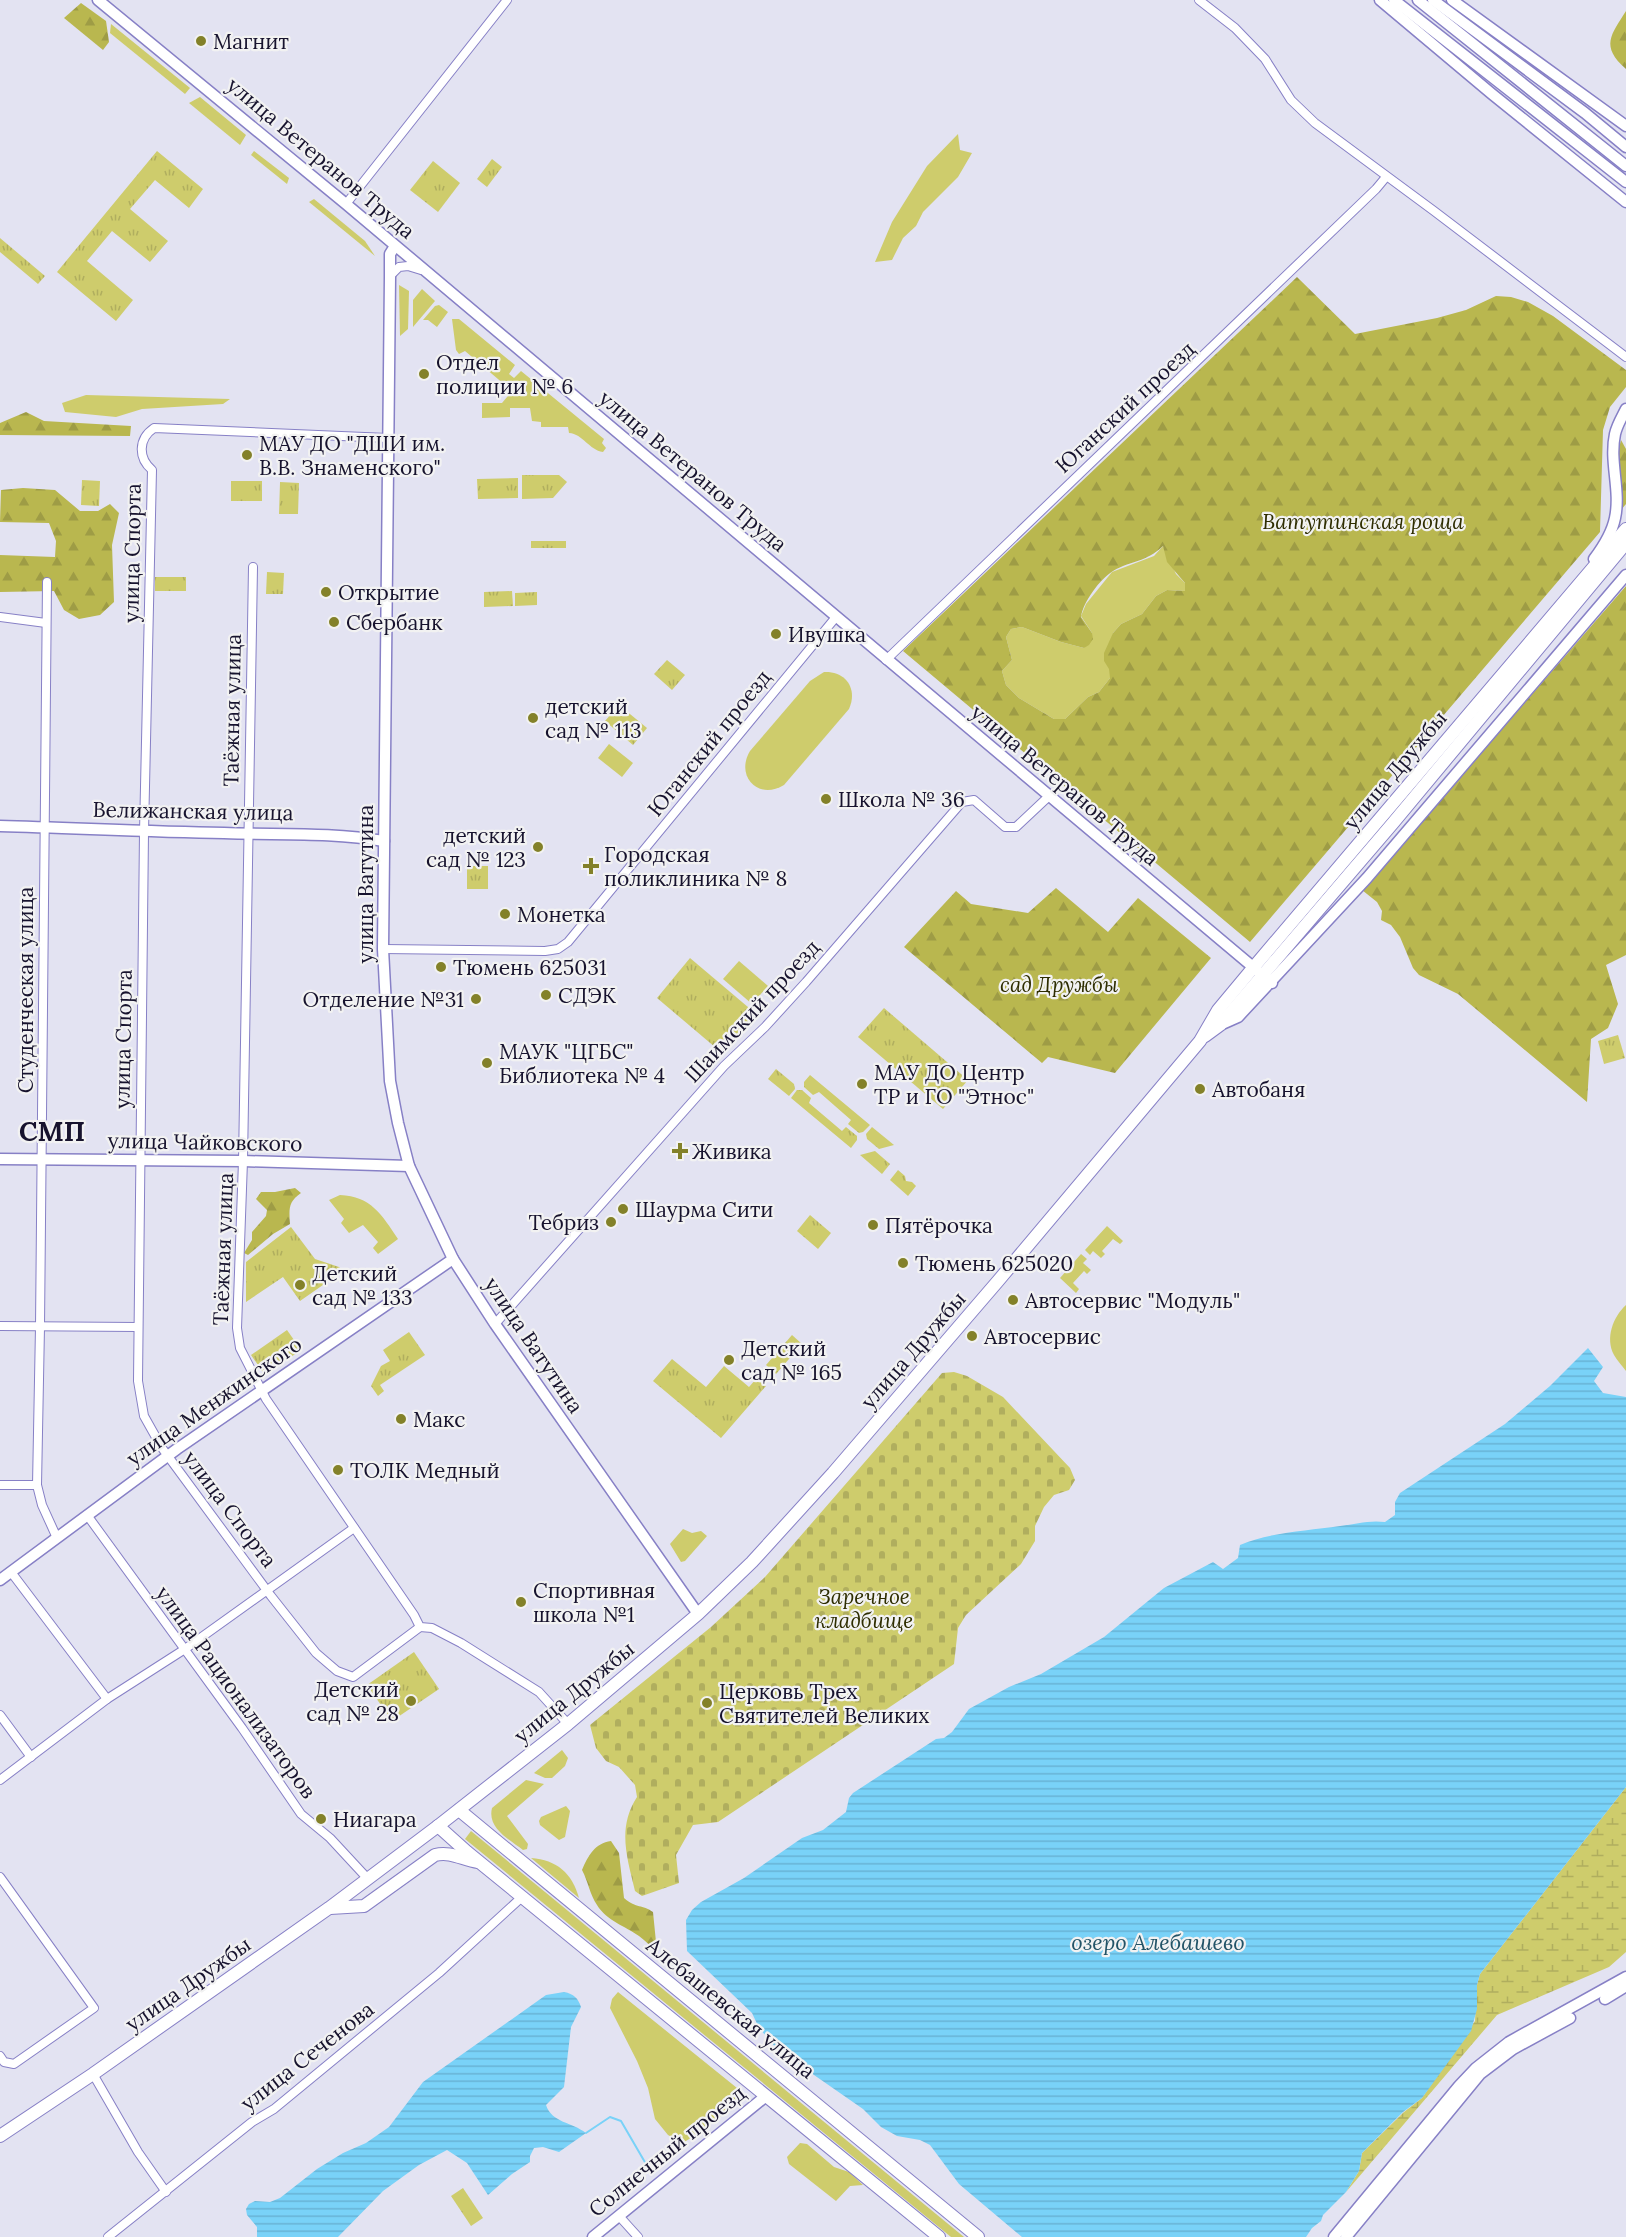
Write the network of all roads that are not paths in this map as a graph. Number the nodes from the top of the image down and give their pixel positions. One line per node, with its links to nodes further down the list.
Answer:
1 (98, 0): 15 (main road, улица Ветеранов Труда)
2 (507, 0): 15 (street)
3 (1199, 0): 12 (street)
4 (1380, 0): 14 (main road)
5 (1394, 0): 13 (main road)
6 (1418, 0): 11 (main road)
7 (1433, 0): 10 (main road)
8 (1452, 0): 9 (main road)
9 (1626, 126)
10 (1626, 147)
11 (1626, 166)
12 (1386, 177): 19 (street); 31 (street, Юганский проезд)
13 (1626, 182)
14 (1626, 202)
15 (346, 204): 16 (main road, улица Ветеранов Труда)
16 (395, 246): 17 (main road, улица Ветеранов Труда); 18 (main road, улица Ватутина)
17 (429, 274): 18 (street); 29 (main road, улица Ветеранов Труда)
18 (390, 278): 21 (main road, улица Ватутина)
19 (1626, 357)
20 (1626, 409): 27 (main road)
21 (388, 438): 35 (street, улица Спорта); 37 (main road, улица Ватутина)
22 (1626, 530): 27 (main road, улица Дружбы)
23 (1626, 543): 39 (main road, улица Дружбы)
24 (253, 567): 36 (street, Таёжная улица)
25 (1626, 575): 40 (main road)
26 (47, 582): 30 (street, Студенческая улица)
27 (1570, 594): 39 (main road, улица Дружбы)
28 (0, 617): 30 (street)
29 (836, 617): 31 (main road, улица Ветеранов Труда); 38 (street, Юганский проезд)
30 (46, 623): 34 (street, Студенческая улица)
31 (886, 660): 32 (main road, улица Ветеранов Труда)
32 (1048, 797): 39 (main road, улица Ветеранов Труда); 49 (street, Шаимский проезд)
33 (0, 826): 34 (main road, Велижанская улица)
34 (44, 828): 35 (main road, Велижанская улица); 44 (street, Студенческая улица)
35 (144, 832): 36 (main road, Велижанская улица); 45 (street, улица Спорта)
36 (248, 834): 37 (main road, Велижанская улица); 46 (street, Таёжная улица)
37 (384, 841): 38 (main road, улица Ватутина)
38 (383, 949): 47 (main road, улица Ватутина)
39 (1257, 971): 40 (main road, улица Ветеранов Труда); 41 (main road, улица Дружбы); 42 (main road, улица Дружбы)
40 (1272, 983): 41 (main road)
41 (1220, 1025): 42 (main road, улица Дружбы)
42 (1200, 1041): 63 (main road, улица Дружбы)
43 (0, 1159): 44 (main road, улица Чайковского)
44 (42, 1160): 45 (main road, улица Чайковского); 51 (street, Студенческая улица)
45 (139, 1160): 46 (main road, улица Чайковского); 52 (street, улица Спорта)
46 (243, 1161): 47 (main road, улица Чайковского); 53 (street, Таёжная улица)
47 (409, 1166): 48 (main road, улица Ватутина)
48 (453, 1259): 49 (main road, улица Ватутина); 53 (main road, улица Менжинского)
49 (495, 1324): 63 (main road, улица Ватутина)
50 (0, 1326): 51 (street)
51 (40, 1327): 52 (street); 56 (street, Студенческая улица)
52 (138, 1327): 54 (street, улица Спорта)
53 (262, 1390): 54 (main road, улица Менжинского); 58 (street, Таёжная улица)
54 (168, 1456): 57 (main road, улица Менжинского); 62 (street, улица Спорта)
55 (0, 1485): 56 (street)
56 (37, 1485): 59 (street, Студенческая улица)
57 (87, 1515): 59 (main road, улица Менжинского); 65 (street, улица Рационализаторов)
58 (354, 1528): 62 (street); 64 (street, Таёжная улица)
59 (57, 1538): 60 (main road, улица Менжинского)
60 (11, 1572): 61 (main road, улица Менжинского); 66 (street)
61 (0, 1580)
62 (267, 1590): 64 (street, улица Спорта); 65 (street)
63 (698, 1614): 68 (main road, улица Дружбы)
64 (420, 1627): 68 (street)
65 (185, 1649): 66 (street); 75 (street, улица Рационализаторов)
66 (107, 1699): 69 (street)
67 (0, 1715): 69 (street)
68 (568, 1724): 71 (main road, улица Дружбы)
69 (31, 1756): 70 (street)
70 (0, 1780)
71 (459, 1810): 72 (main road, улица Дружбы); 90 (main road, Алебашевская улица)
72 (438, 1826): 73 (main road); 75 (main road, улица Дружбы)
73 (480, 1862): 76 (main road); 77 (main road)
74 (0, 1877): 80 (street)
75 (368, 1879): 77 (main road, улица Дружбы)
76 (522, 1897): 82 (main road); 84 (street, улица Сеченова)
77 (329, 1908): 81 (main road, улица Дружбы)
78 (1626, 1977): 91 (main road)
79 (1626, 1986): 92 (main road)
80 (0, 2056)
81 (93, 2074): 83 (main road, улица Дружбы); 84 (street)
82 (766, 2096): 85 (main road, Солнечный проезд); 89 (main road)
83 (0, 2136)
84 (166, 2192): 86 (street, улица Сеченова)
85 (619, 2216): 87 (main road, Солнечный проезд); 88 (street)
86 (108, 2237)
87 (593, 2237)
88 (638, 2237)
89 (939, 2237)
90 (978, 2237)
91 (1334, 2237)
92 (1346, 2237)

